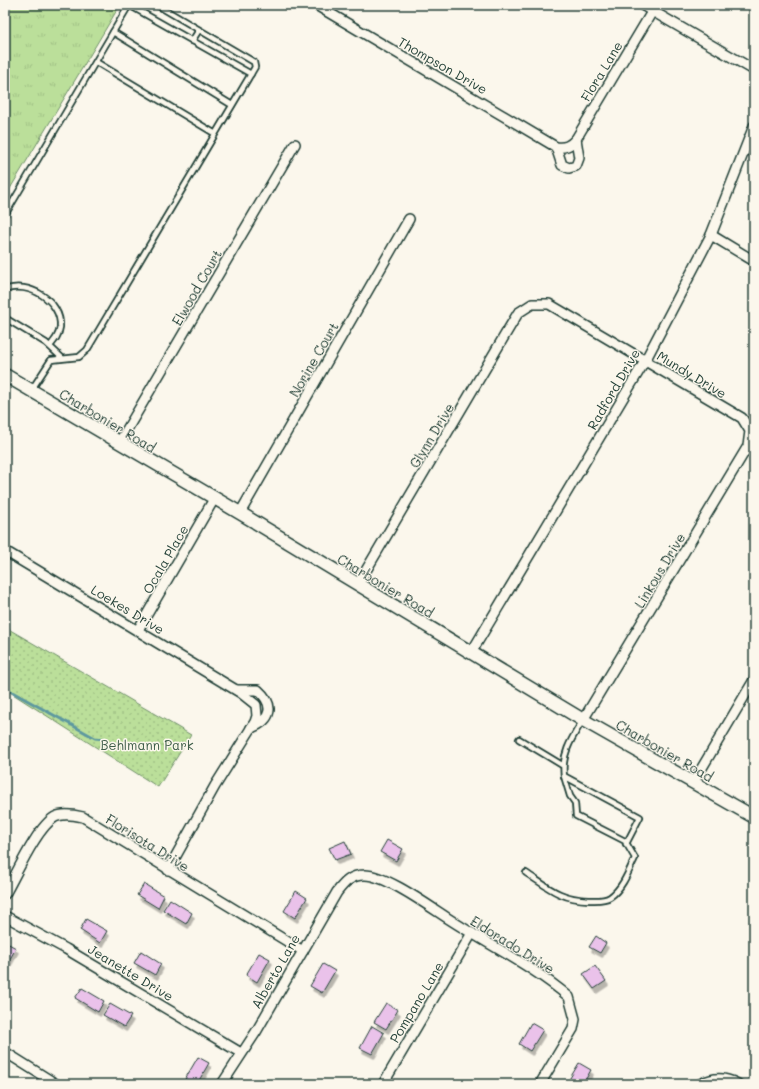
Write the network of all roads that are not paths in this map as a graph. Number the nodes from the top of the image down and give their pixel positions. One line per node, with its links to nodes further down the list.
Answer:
1 (129, 5): 7 (lane); 8 (lane)
2 (157, 5): 6 (lane)
3 (316, 5): 17 (street, Thompson Drive)
4 (642, 5): 5 (street)
5 (654, 8): 10 (street); 15 (street, Flora Lane)
6 (199, 30): 8 (lane); 11 (lane)
7 (113, 32): 9 (lane); 12 (lane)
8 (192, 40): 11 (lane)
9 (96, 62): 14 (lane); 19 (lane)
10 (754, 70)
11 (251, 74): 12 (lane)
12 (232, 105): 14 (lane)
13 (754, 126): 21 (street, Radford Drive)
14 (214, 133): 27 (lane)
15 (576, 139): 17 (street); 18 (street, Flora Lane)
16 (295, 144): 32 (street, Elwood Court)
17 (556, 146): 18 (street, Thompson Drive)
18 (566, 147)
19 (5, 215)
20 (409, 219): 34 (street, Norine Court)
21 (711, 235): 22 (street); 28 (street, Radford Drive)
22 (754, 261)
23 (5, 290): 26 (lane)
24 (532, 304): 28 (street, Mundy Drive); 36 (street, Glynn Drive)
25 (5, 318): 26 (lane)
26 (50, 346): 27 (lane)
27 (62, 358): 30 (lane)
28 (645, 361): 31 (street, Mundy Drive); 38 (street, Radford Drive)
29 (5, 375): 30 (main road, Charbonier Road)
30 (31, 391): 32 (main road, Charbonier Road)
31 (750, 431): 40 (street, Linkous Drive)
32 (119, 443): 33 (main road, Charbonier Road)
33 (214, 499): 34 (main road, Charbonier Road); 37 (street, Ocala Place)
34 (240, 513): 36 (main road, Charbonier Road)
35 (5, 551): 37 (street, Loekes Drive)
36 (358, 584): 38 (main road, Charbonier Road)
37 (138, 630): 51 (street, Loekes Drive)
38 (471, 653): 40 (main road, Charbonier Road)
39 (754, 680): 44 (street)
40 (583, 720): 42 (lane); 44 (main road, Charbonier Road)
41 (520, 739): 42 (lane)
42 (562, 764): 43 (lane)
43 (564, 776): 45 (lane); 50 (lane)
44 (693, 783): 49 (main road, Charbonier Road)
45 (570, 796): 46 (lane); 48 (lane)
46 (570, 804)
47 (572, 813): 48 (lane)
48 (576, 816): 50 (lane)
49 (754, 818)
50 (626, 844): 52 (lane)
51 (168, 870): 54 (street, Florisota Drive); 57 (street, Florisota Drive)
52 (526, 872)
53 (356, 876): 56 (street, Eldorado Drive); 57 (street, Alberto Lane)
54 (5, 894)
55 (5, 916): 59 (street, Jeanette Drive)
56 (472, 933): 62 (street, Pompano Lane); 63 (street, Eldorado Drive)
57 (303, 951): 59 (street, Alberto Lane)
58 (5, 1052): 60 (street)
59 (241, 1053): 61 (street, Alberto Lane)
60 (56, 1084)
61 (222, 1084)
62 (383, 1084)
63 (540, 1084)
64 (700, 1084): 65 (street)
65 (738, 1084)

